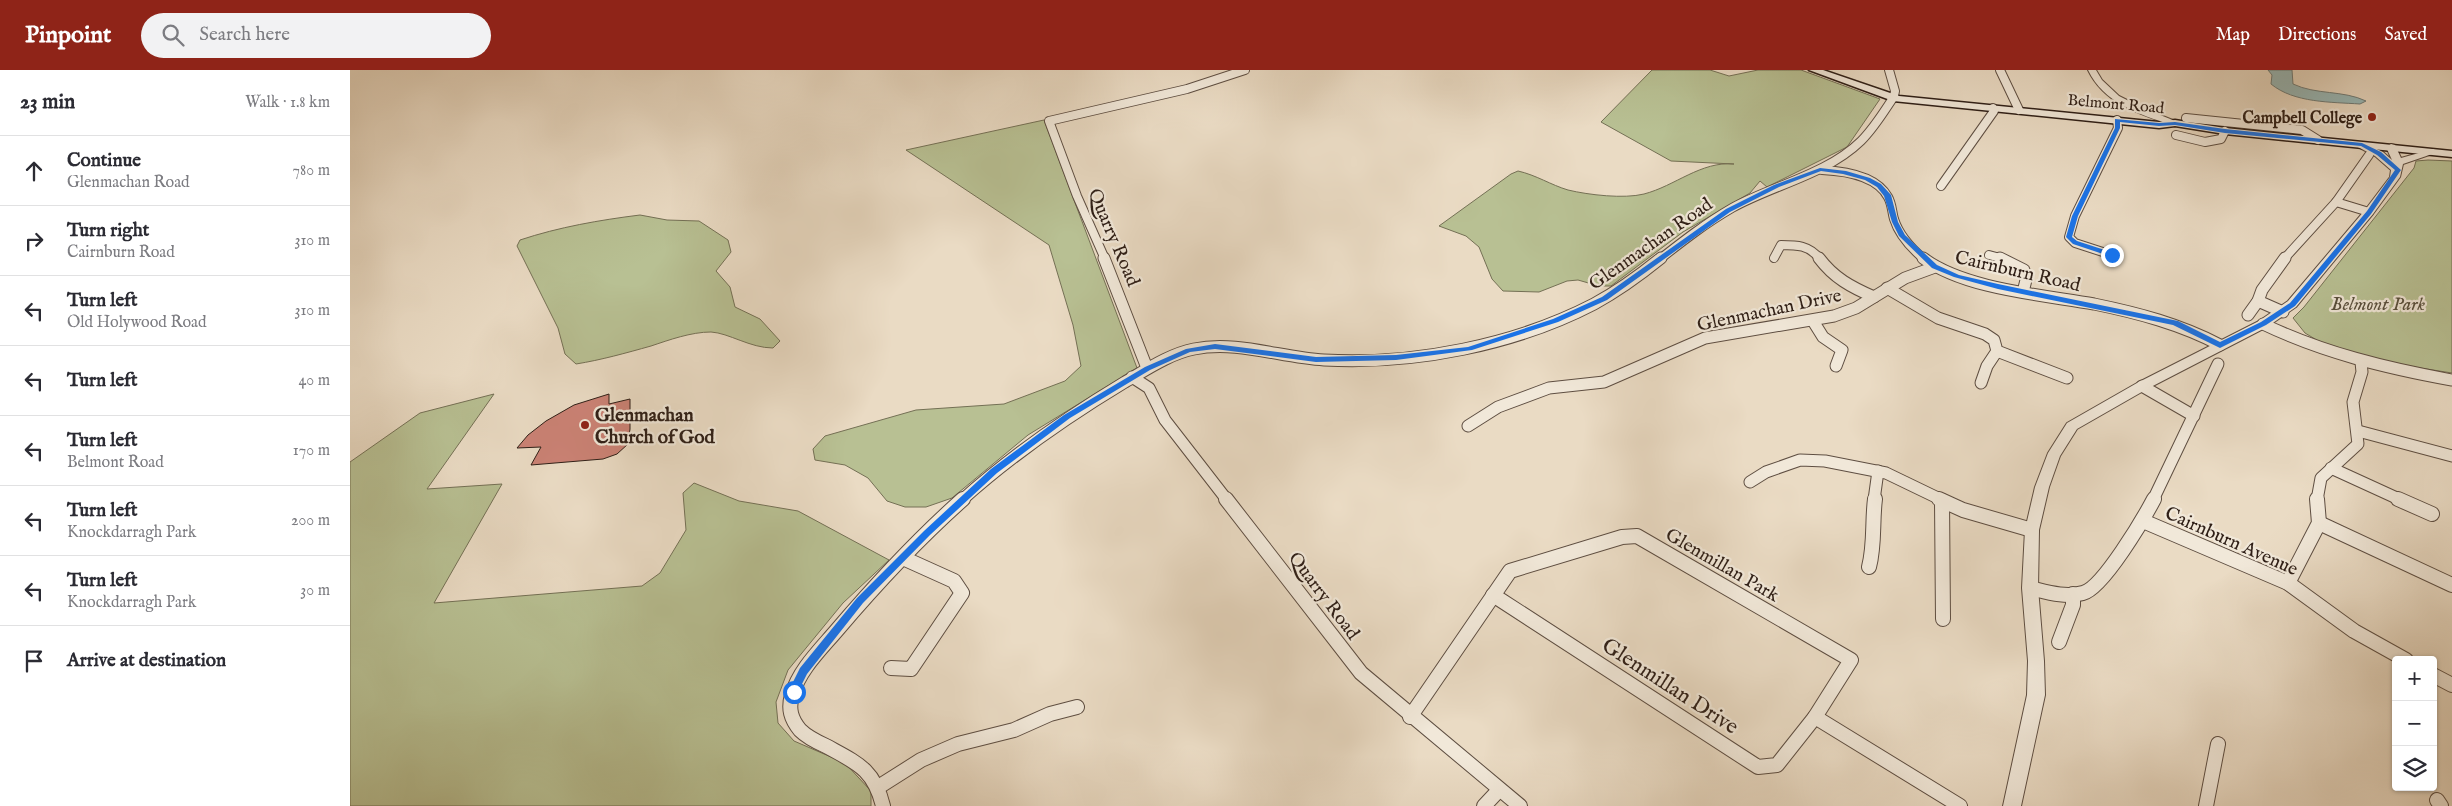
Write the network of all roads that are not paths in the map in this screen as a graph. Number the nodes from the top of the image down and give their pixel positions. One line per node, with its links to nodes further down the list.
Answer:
1 (1245, 70): 41 (street, Quarry Road)
2 (1814, 70): 6 (main road, Belmont Road)
3 (1889, 70): 6 (street)
4 (2000, 70): 8 (street)
5 (2092, 70): 9 (street)
6 (1894, 97): 7 (main road, Belmont Road); 20 (street, Glenmachan Road)
7 (1993, 108): 8 (main road, Belmont Road); 21 (street)
8 (2019, 110): 11 (main road, Belmont Road)
9 (2140, 110): 11 (main road); 12 (street)
10 (2186, 118): 13 (street)
11 (2117, 120): 12 (main road, Belmont Road); 25 (street)
12 (2176, 129): 13 (main road, Belmont Road)
13 (2318, 140): 14 (main road, Belmont Road)
14 (2362, 145): 15 (main road, Belmont Road); 19 (street)
15 (2391, 147): 16 (main road, Belmont Road); 19 (street)
16 (2433, 152): 17 (main road, Belmont Road); 19 (street)
17 (2452, 154)
18 (2369, 155): 22 (street)
19 (2398, 166): 23 (street)
20 (1820, 170): 27 (street, Cairnburn Road); 41 (street, Glenmachan Road)
21 (1941, 186)
22 (2336, 202): 23 (street); 31 (street)
23 (2369, 212): 32 (street)
24 (1989, 255): 29 (street)
25 (2112, 255)
26 (1774, 258): 30 (street)
27 (1935, 267): 28 (street, Glenmachan Drive); 29 (street, Cairnburn Road)
28 (1887, 288): 30 (street, Glenmachan Drive); 37 (street)
29 (2023, 292): 36 (street, Cairnburn Road)
30 (1874, 297): 34 (street, Glenmachan Drive)
31 (2258, 301): 32 (street); 33 (street)
32 (2283, 312): 35 (street)
33 (2248, 315)
34 (1813, 321): 40 (street); 48 (street, Glenmachan Drive)
35 (2263, 324): 36 (street); 38 (street)
36 (2220, 345): 46 (street)
37 (1997, 351): 43 (street); 45 (street)
38 (2361, 362): 44 (street); 49 (street)
39 (2218, 364): 47 (street)
40 (1836, 366)
41 (1147, 368): 42 (street, Glenmachan Road)
42 (1132, 377): 59 (street, Glenmachan Road); 73 (street, Quarry Road)
43 (2067, 378)
44 (2452, 380)
45 (1981, 383)
46 (2142, 386): 47 (street); 58 (street)
47 (2194, 416): 56 (street)
48 (1468, 426)
49 (2358, 431): 50 (street); 51 (street)
50 (2452, 456)
51 (2331, 468): 55 (street); 57 (street)
52 (1878, 471): 53 (street); 54 (street); 60 (street)
53 (1750, 482)
54 (1942, 501): 58 (street); 66 (street)
55 (2432, 514)
56 (2143, 521): 61 (street, Cairnburn Avenue); 64 (street)
57 (2319, 523): 61 (street); 62 (street)
58 (2032, 530): 63 (street)
59 (903, 558): 69 (street); 76 (street, Glenmachan Road)
60 (1869, 567)
61 (2288, 583): 68 (street, Cairnburn Avenue)
62 (2452, 585)
63 (2030, 588): 64 (street); 78 (street)
64 (2073, 594): 67 (street)
65 (1494, 595): 73 (street, Glenmillan Park); 74 (street, Glenmillan Drive); 74 (street, Glenmillan Park)
66 (1943, 619)
67 (2060, 642)
68 (2399, 656)
69 (891, 668)
70 (2437, 677): 71 (street)
71 (2452, 685)
72 (1076, 706): 76 (street)
73 (1410, 717): 77 (street, Quarry Road)
74 (1814, 717): 82 (street)
75 (2218, 744): 83 (street)
76 (880, 786): 79 (street)
77 (1499, 790): 80 (street); 81 (street, Quarry Road)
78 (2015, 805)
79 (883, 806)
80 (1484, 806)
81 (1520, 806)
82 (1960, 806)
83 (2206, 806)

